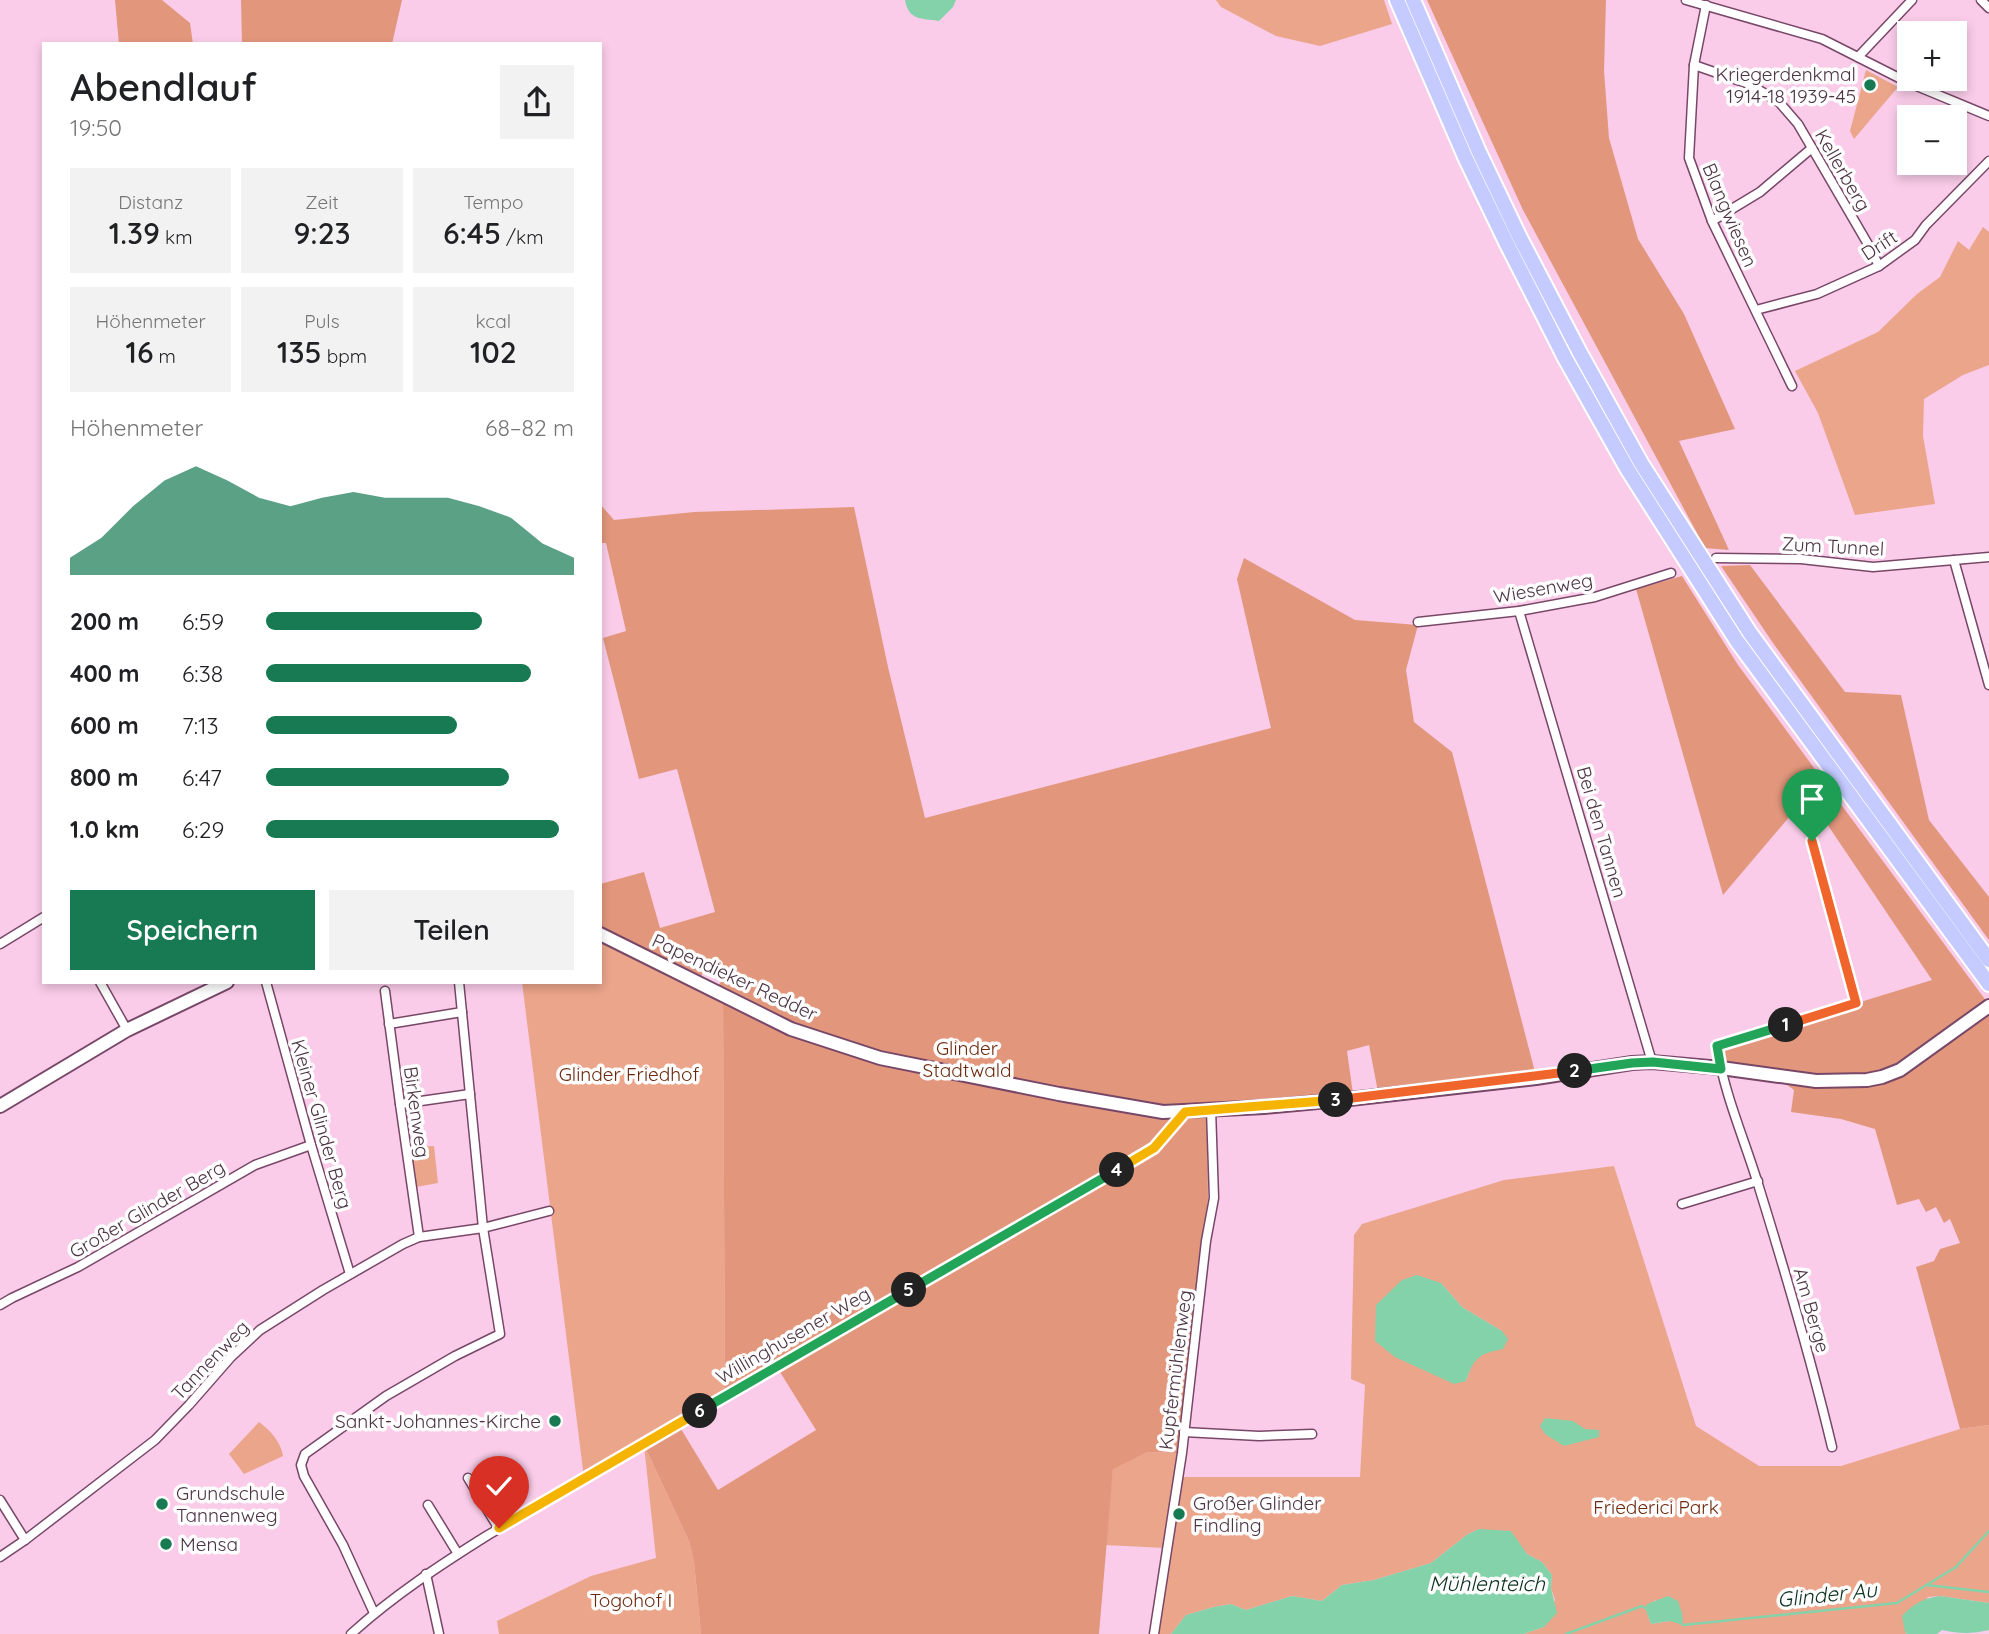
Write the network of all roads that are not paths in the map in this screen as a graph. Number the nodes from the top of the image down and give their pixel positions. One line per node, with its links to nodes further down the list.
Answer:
1 (1397, 0): 33 (highway)
2 (1413, 0): 28 (highway)
3 (1686, 0): 6 (street)
4 (1912, 0): 8 (street)
5 (1980, 0): 7 (street)
6 (1706, 5): 8 (street); 9 (street, Blangwiesen)
7 (1989, 8)
8 (1858, 57): 10 (street)
9 (1694, 65): 11 (street, Kellerberg); 13 (street, Blangwiesen)
10 (1989, 116)
11 (1812, 148): 13 (street); 14 (street, Kellerberg)
12 (1989, 161): 14 (street, Drift)
13 (1712, 221): 15 (street, Blangwiesen)
14 (1879, 266): 15 (street, Drift)
15 (1756, 310): 16 (street, Blangwiesen)
16 (1792, 386)
17 (1989, 557): 19 (street, Zum Tunnel)
18 (1716, 558): 19 (street, Zum Tunnel)
19 (1954, 561): 23 (street)
20 (1671, 573): 21 (street, Wiesenweg)
21 (1519, 611): 22 (street, Wiesenweg); 39 (street, Bei den Tannen)
22 (1418, 622)
23 (1989, 685)
24 (1812, 841): 40 (street)
25 (42, 918): 27 (street)
26 (602, 935): 45 (street, Papendieker Redder)
27 (0, 944)
28 (1989, 960)
29 (101, 984): 38 (street)
30 (223, 984): 38 (street)
31 (267, 984): 46 (street, Kleiner Glinder Berg)
32 (459, 984): 36 (street)
33 (1989, 984)
34 (385, 991): 37 (street, Birkenweg)
35 (1985, 1009): 40 (street)
36 (462, 1012): 37 (street); 41 (street)
37 (389, 1024): 42 (street, Birkenweg)
38 (127, 1030): 43 (street)
39 (1653, 1062): 40 (street); 44 (street)
40 (1721, 1069): 47 (street, Am Berge)
41 (470, 1094): 42 (street); 50 (street)
42 (400, 1104): 51 (street, Birkenweg)
43 (0, 1106)
44 (1210, 1110): 45 (street); 54 (street, Kupfermühlenweg)
45 (1185, 1112): 60 (street, Willinghusener Weg)
46 (311, 1145): 52 (street, Kleiner Glinder Berg); 53 (street, Großer Glinder Berg)
47 (1758, 1181): 48 (street); 56 (street, Am Berge)
48 (1682, 1204)
49 (549, 1211): 50 (street, Tannenweg)
50 (483, 1228): 51 (street, Tannenweg); 65 (street)
51 (419, 1237): 52 (street, Tannenweg)
52 (350, 1275): 61 (street, Tannenweg)
53 (0, 1305)
54 (1184, 1432): 55 (street); 68 (street, Kupfermühlenweg)
55 (1312, 1434)
56 (1832, 1447)
57 (468, 1478): 60 (street)
58 (0, 1500): 61 (street)
59 (428, 1505): 62 (street)
60 (499, 1528): 62 (street, Willinghusener Weg)
61 (25, 1541): 63 (street, Tannenweg)
62 (458, 1554): 64 (street, Willinghusener Weg)
63 (0, 1557)
64 (426, 1574): 65 (street, Willinghusener Weg); 67 (street)
65 (374, 1613): 66 (street, Willinghusener Weg)
66 (351, 1634)
67 (439, 1634)
68 (1154, 1634)

